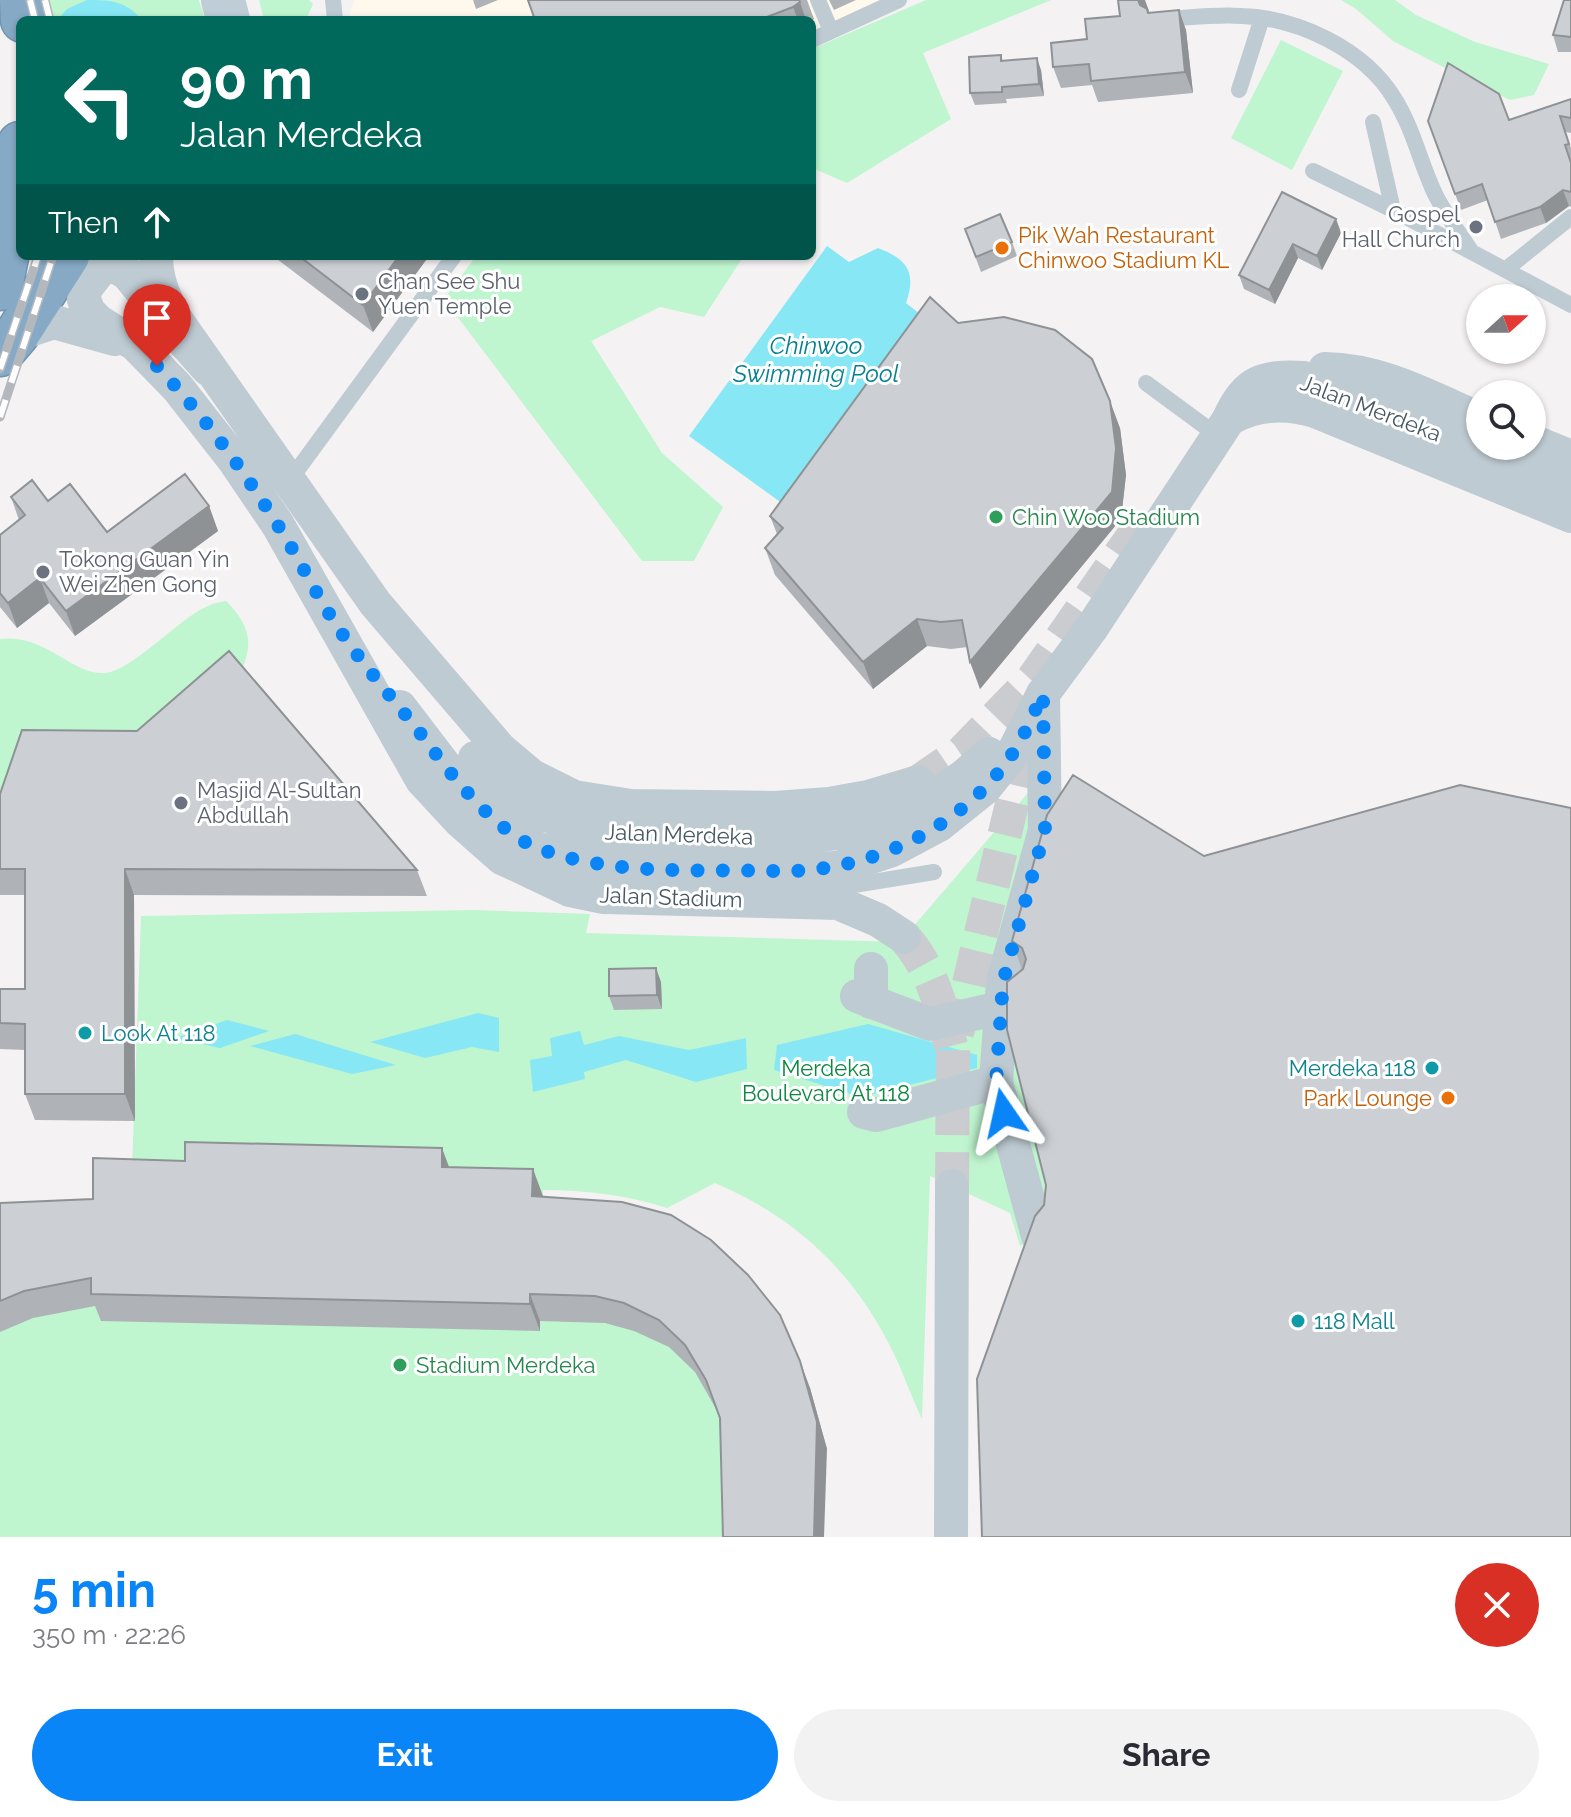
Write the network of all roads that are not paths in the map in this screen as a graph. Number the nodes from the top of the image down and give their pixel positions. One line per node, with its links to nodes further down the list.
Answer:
1 (818, 0): 5 (lane)
2 (899, 0): 5 (lane)
3 (1262, 18): 4 (lane); 7 (lane); 13 (lane)
4 (1156, 19)
5 (831, 31): 6 (lane)
6 (816, 38)
7 (1239, 90)
8 (1373, 122): 11 (lane)
9 (1313, 171): 11 (lane)
10 (16, 192): 18 (highway)
11 (1393, 210): 13 (lane)
12 (1571, 217): 17 (lane)
13 (1471, 251): 17 (lane)
14 (64, 260): 21 (highway)
15 (157, 260): 22 (street, Jalan Stadium)
16 (451, 260): 29 (lane)
17 (1505, 270): 19 (lane)
18 (0, 288)
19 (1571, 305)
20 (131, 342): 21 (street, Jalan Stadium); 22 (street, Jalan Stadium); 33 (street, Jalan Stadium)
21 (8, 344)
22 (208, 369): 29 (street, Jalan Stadium)
23 (1325, 369): 25 (street)
24 (1146, 383): 26 (lane)
25 (1466, 413)
26 (1224, 427): 30 (street, Jalan Merdeka, bridge); 31 (street, Jalan Merdeka); 34 (street, Jalan Merdeka)
27 (1546, 447): 28 (street)
28 (1571, 457)
29 (290, 480): 32 (street, Jalan Stadium)
30 (1571, 488)
31 (1571, 516)
32 (375, 603): 35 (street, Jalan Merdeka); 36 (street, Jalan Stadium)
33 (336, 625): 35 (street, Jalan Merdeka); 38 (street, Jalan Stadium)
34 (1043, 694): 35 (street, Jalan Merdeka, bridge); 41 (street)
35 (466, 770)
36 (918, 782)
37 (934, 872): 38 (lane)
38 (777, 900): 39 (street, Jalan Stadium)
39 (904, 937)
40 (866, 989): 41 (street)
41 (1010, 1002): 42 (street)
42 (996, 1082): 43 (street); 45 (street)
43 (864, 1112)
44 (952, 1186): 46 (street)
45 (1038, 1236)
46 (951, 1537)

